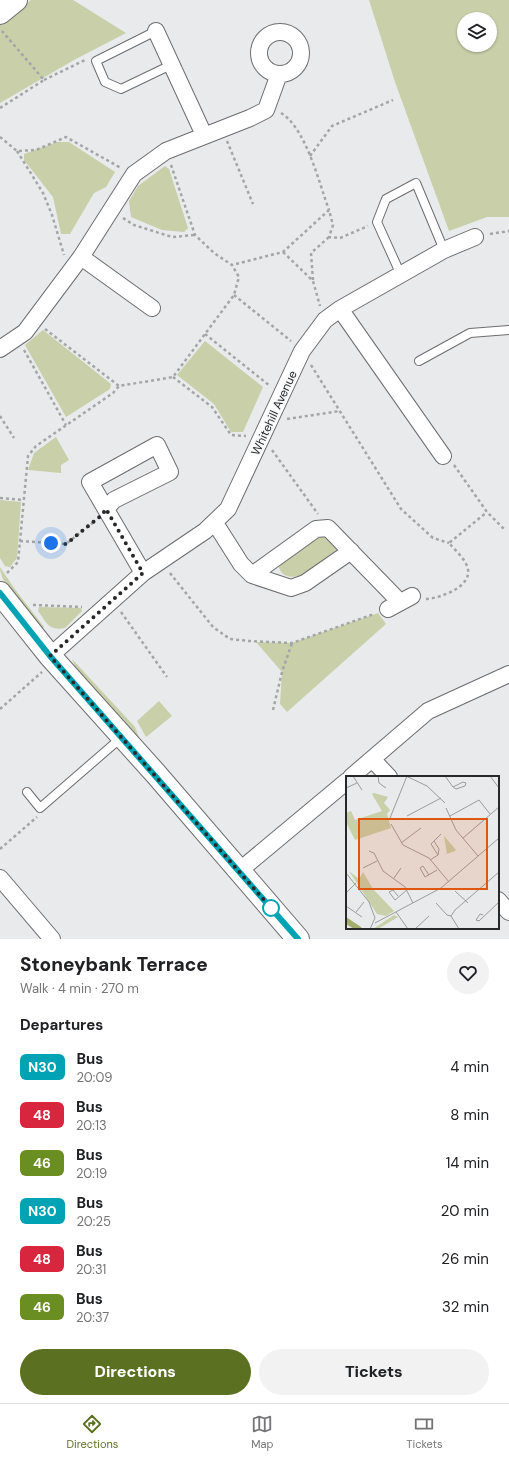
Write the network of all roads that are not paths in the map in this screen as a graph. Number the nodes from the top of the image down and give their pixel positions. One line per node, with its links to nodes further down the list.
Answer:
1 (16, 0): 2 (street)
2 (0, 13)
3 (156, 31): 4 (street); 4 (lane)
4 (171, 65): 6 (street)
5 (279, 74): 6 (street)
6 (204, 135): 9 (street)
7 (476, 237): 8 (street, Whitehill Avenue)
8 (444, 250): 10 (street, Whitehill Avenue); 10 (lane)
9 (81, 257): 11 (street); 14 (street)
10 (401, 275): 12 (street, Whitehill Avenue)
11 (152, 308)
12 (340, 309): 16 (street); 18 (street, Whitehill Avenue)
13 (509, 330): 15 (lane)
14 (0, 349)
15 (419, 361)
16 (434, 450)
17 (106, 509): 17 (street); 20 (street)
18 (216, 522): 20 (street, Whitehill Avenue); 21 (street)
19 (351, 551): 21 (street); 21 (street); 23 (street)
20 (143, 573): 24 (street, Whitehill Avenue)
21 (252, 575)
22 (3, 583): 24 (street)
23 (400, 602)
24 (50, 656): 26 (street)
25 (509, 674): 27 (street)
26 (128, 743): 31 (lane); 32 (street)
27 (372, 759): 28 (street); 29 (street)
28 (352, 776)
29 (388, 776)
30 (346, 782): 32 (street)
31 (27, 792)
32 (239, 871): 37 (street)
33 (0, 878): 36 (street)
34 (499, 901): 35 (street)
35 (509, 912)
36 (52, 939)
37 (298, 939)

